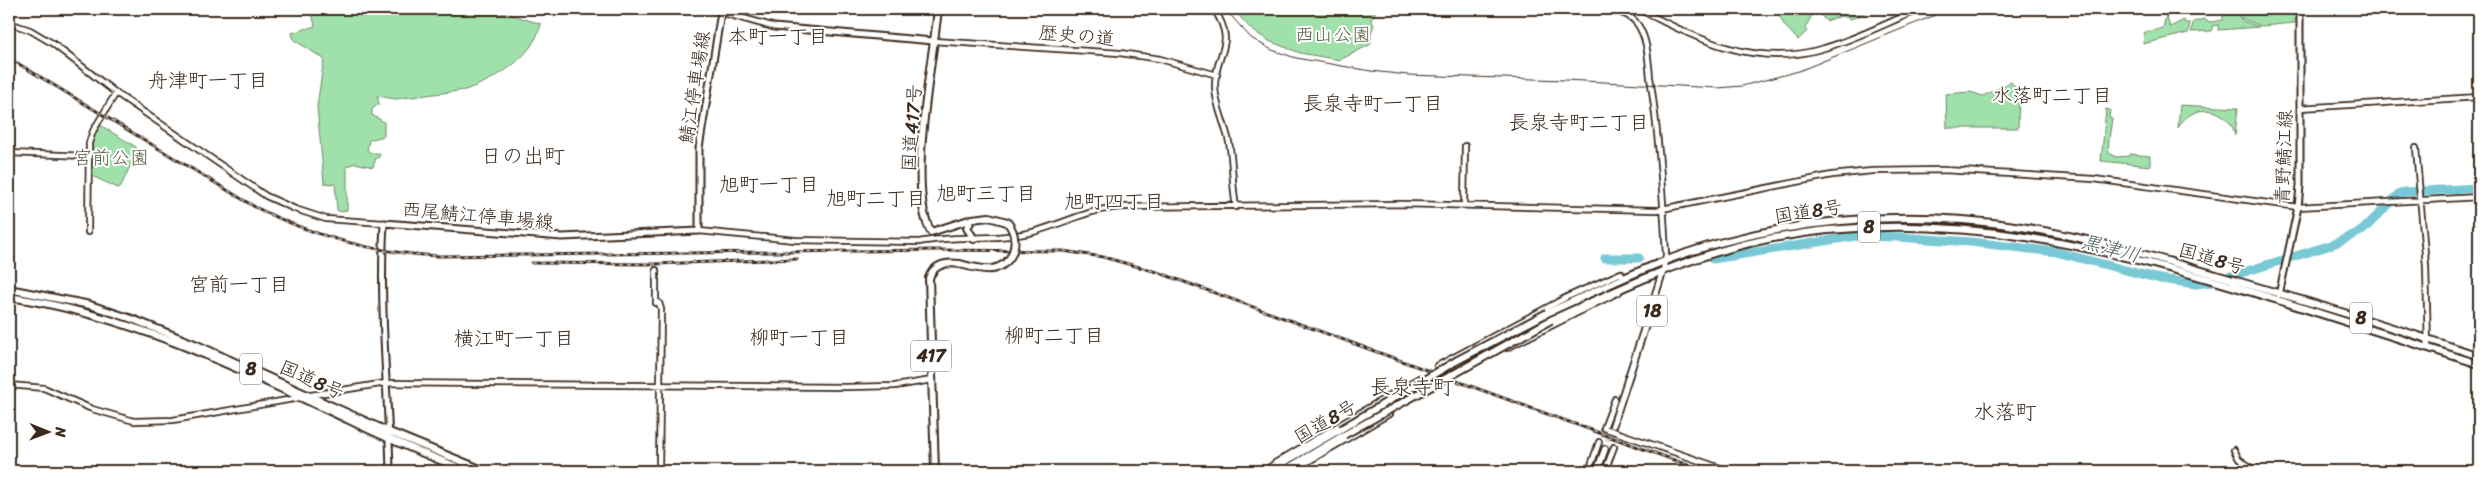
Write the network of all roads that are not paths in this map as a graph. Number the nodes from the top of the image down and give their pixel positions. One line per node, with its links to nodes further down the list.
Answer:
1 (937, 9): 9 (highway, 国道417号)
2 (1214, 9): 10 (street)
3 (1598, 9): 23 (street)
4 (1639, 9): 5 (street)
5 (1921, 9)
6 (722, 11): 9 (main road, 鯖江停車場線); 26 (main road, 鯖江停車場線)
7 (2300, 13): 13 (main road, 青野鯖江線)
8 (9, 23): 11 (street)
9 (933, 41): 10 (street, 歴史の道); 28 (highway, 国道417号)
10 (1217, 75): 21 (street)
11 (116, 93): 17 (street); 25 (street)
12 (2479, 97): 13 (street)
13 (2300, 108): 22 (main road, 青野鯖江線)
14 (1465, 146): 20 (street)
15 (2416, 148): 19 (street)
16 (9, 153): 17 (street)
17 (87, 156): 27 (street)
18 (2479, 197): 19 (street)
19 (2420, 199): 22 (street); 39 (street)
20 (1464, 205): 21 (street); 23 (street)
21 (1236, 207): 30 (street)
22 (2298, 208): 23 (street); 38 (main road, 青野鯖江線)
23 (1664, 209): 31 (street)
24 (972, 219): 28 (highway, 417); 30 (highway); 48 (highway, 417, bridge)
25 (384, 223): 26 (main road, 西尾鯖江停車場線); 49 (main road, 西尾鯖江停車場線)
26 (699, 231): 29 (street)
27 (88, 232)
28 (931, 232): 29 (street)
29 (934, 239): 30 (street)
30 (974, 239)
31 (1665, 260): 33 (street); 34 (highway, 国道8号 / 8); 38 (highway, 国道8号 / 8)
32 (656, 270): 51 (street)
33 (1663, 271): 35 (highway, 国道8号 / 8); 38 (highway, 国道8号 / 8); 58 (main road, 18)
34 (1623, 278): 45 (street); 60 (highway, 国道8号 / 8, bridge)
35 (1630, 284): 46 (street); 60 (highway, 国道8号 / 8, bridge)
36 (9, 289): 53 (highway, 国道8号 / 8)
37 (9, 297): 54 (highway, 国道8号 / 8)
38 (2279, 297): 39 (highway, 国道8号 / 8); 40 (highway, 国道8号 / 8)
39 (2428, 339): 40 (street); 42 (highway, 国道8号 / 8)
40 (2428, 348): 43 (highway, 国道8号 / 8)
41 (1482, 352): 44 (street)
42 (2479, 356)
43 (2479, 364)
44 (1458, 365)
45 (1437, 366)
46 (1459, 374)
47 (1419, 378): 71 (street)
48 (932, 380): 51 (street); 70 (highway, 417)
49 (386, 383): 51 (street); 53 (street); 59 (main road, 西尾鯖江停車場線)
50 (9, 385): 54 (street)
51 (661, 386): 69 (street)
52 (1415, 391): 56 (street)
53 (311, 395): 59 (highway, 国道8号 / 8)
54 (303, 397): 61 (highway, 国道8号 / 8)
55 (1615, 398): 77 (street)
56 (1390, 405)
57 (1389, 414): 73 (street)
58 (1613, 425)
59 (388, 431): 61 (main road, 西尾鯖江停車場線); 68 (highway, 国道8号 / 8)
60 (1342, 432): 71 (highway, 国道8号 / 8); 72 (highway, 国道8号 / 8)
61 (389, 438): 66 (main road, 西尾鯖江停車場線); 67 (highway, 国道8号 / 8)
62 (1599, 442): 74 (street)
63 (1614, 447): 76 (street)
64 (1605, 449): 75 (main road)
65 (2234, 450): 78 (street)
66 (390, 471)
67 (467, 471)
68 (485, 471)
69 (659, 471)
70 (935, 471)
71 (1267, 471)
72 (1283, 471)
73 (1292, 471)
74 (1588, 471)
75 (1597, 471)
76 (1605, 471)
77 (1730, 471)
78 (2256, 471)

